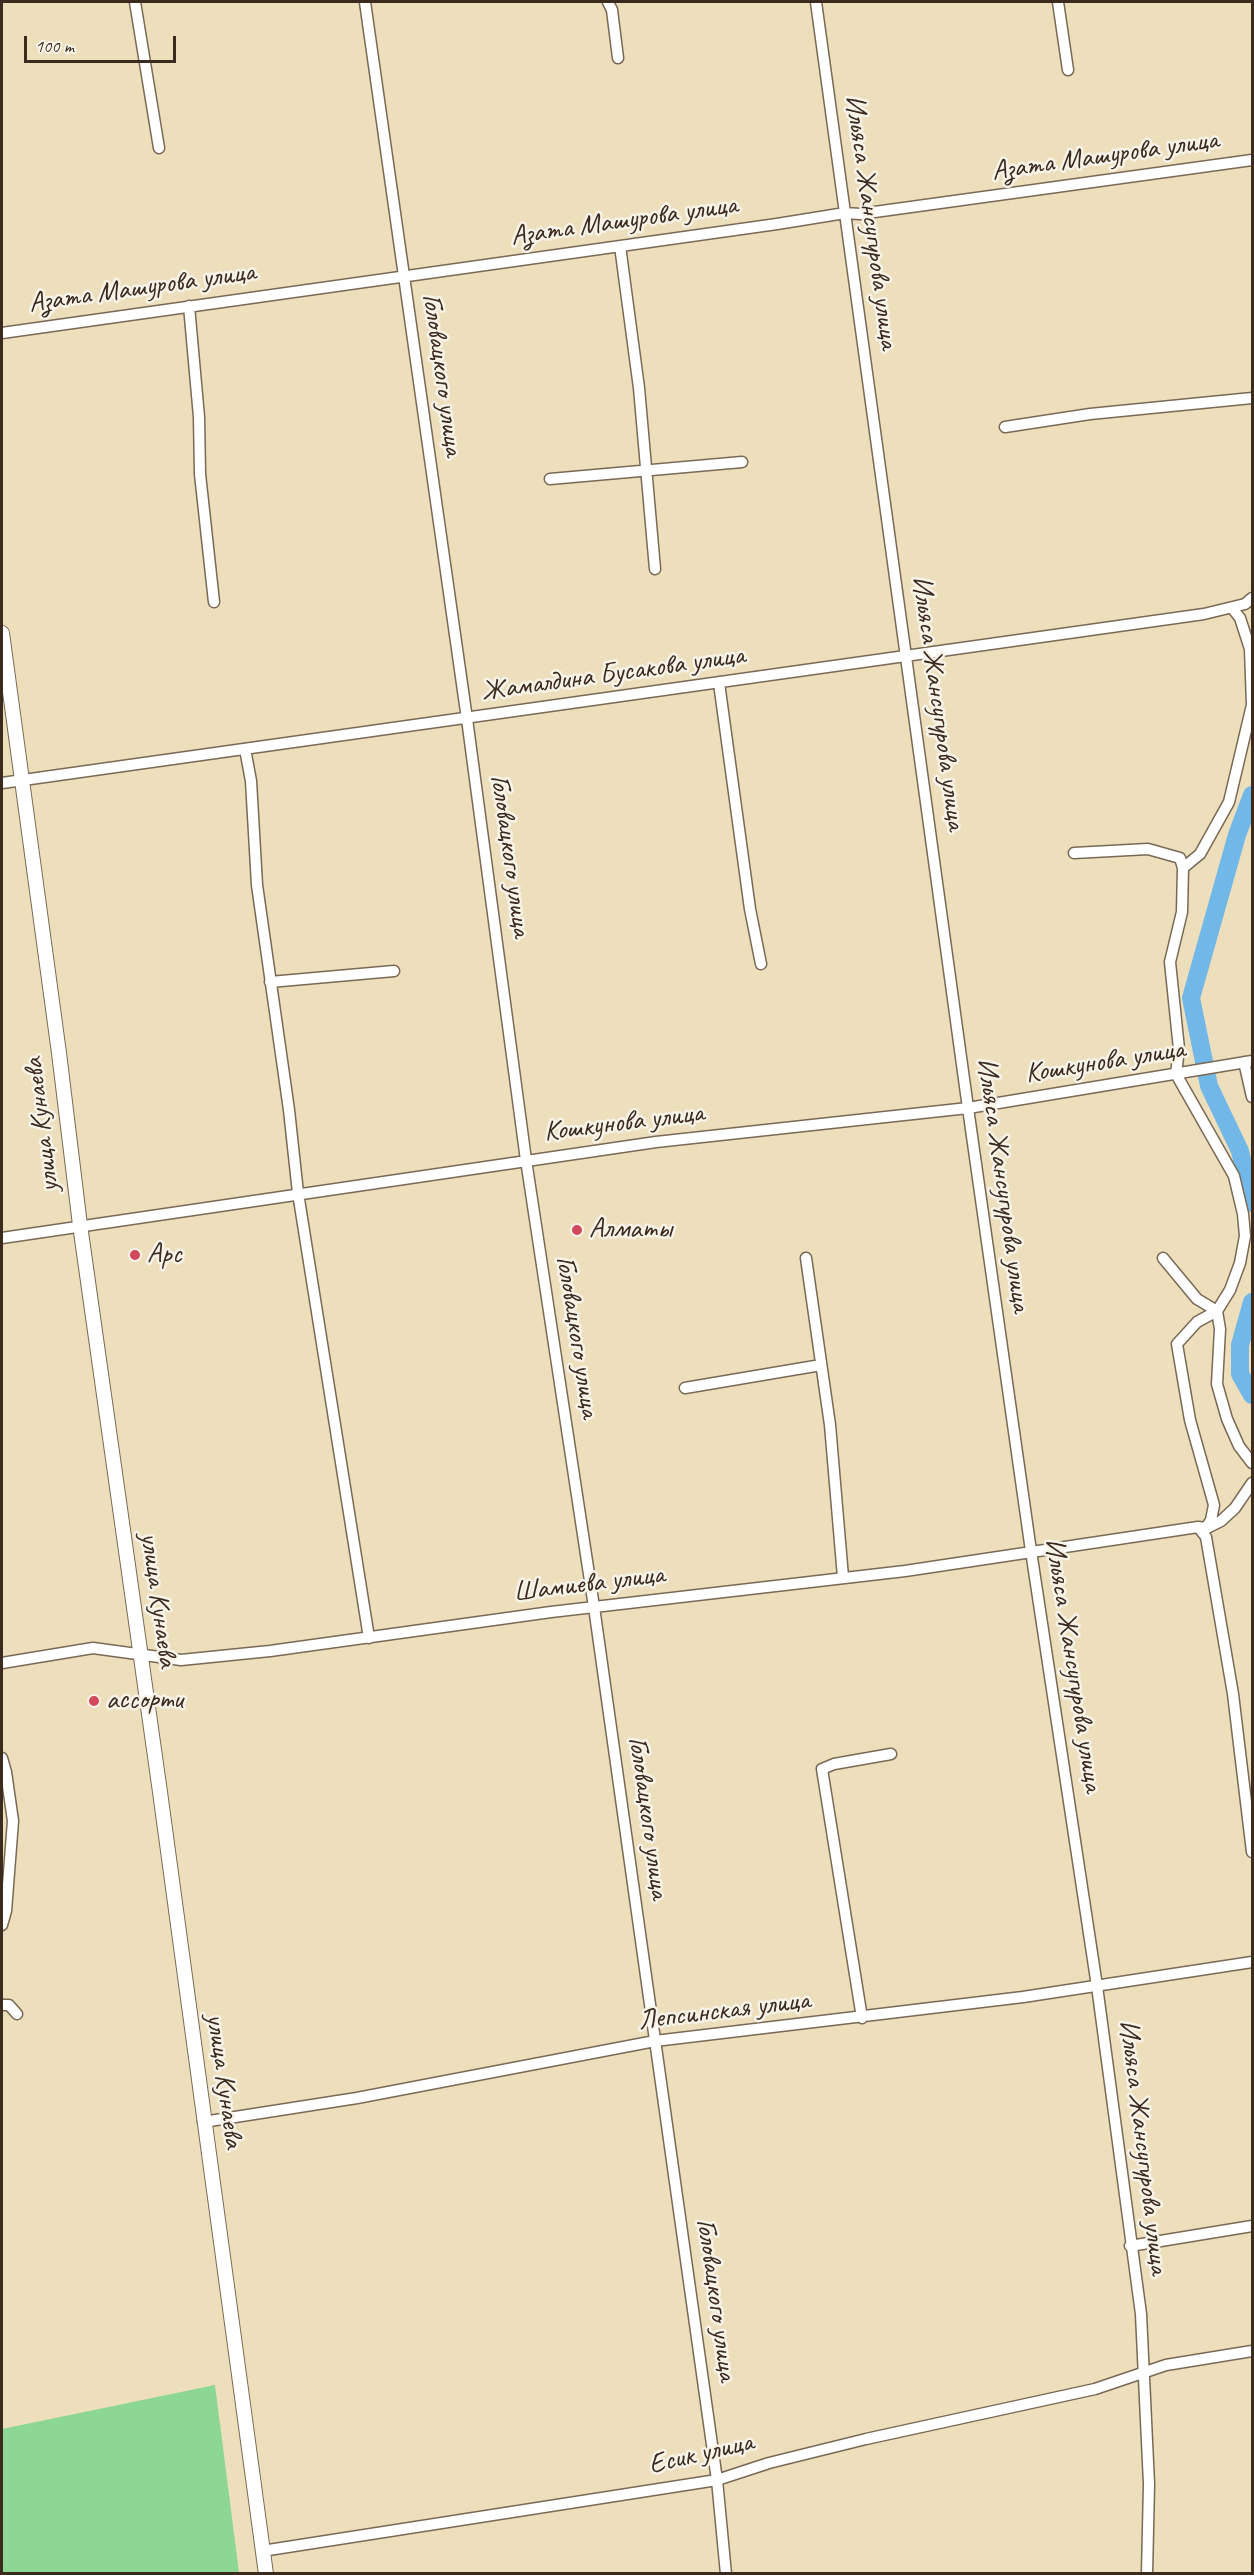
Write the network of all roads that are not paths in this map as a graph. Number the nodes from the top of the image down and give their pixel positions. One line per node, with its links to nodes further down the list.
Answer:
1 (135, 2): 8 (street)
2 (365, 2): 12 (street, Головацкого улица)
3 (608, 2): 6 (street)
4 (816, 2): 10 (street, Ильяса Жансугурова улица)
5 (1058, 2): 7 (street)
6 (618, 58)
7 (1068, 70)
8 (159, 148)
9 (1252, 160): 10 (street, Азата Машурова улица)
10 (845, 213): 11 (street, Азата Машурова улица); 27 (street, Ильяса Жансугурова улица)
11 (620, 246): 12 (street, Азата Машурова улица); 18 (street)
12 (404, 275): 13 (street, Азата Машурова улица); 29 (street, Головацкого улица)
13 (189, 306): 14 (street, Азата Машурова улица); 22 (street)
14 (2, 333)
15 (1252, 398): 16 (street)
16 (1005, 426)
17 (742, 462): 18 (street)
18 (646, 470): 19 (street); 20 (street)
19 (550, 479)
20 (655, 569)
21 (1252, 598): 23 (street, Жамалдина Бусакова улица)
22 (214, 602)
23 (1232, 608): 24 (street); 27 (street, Жамалдина Бусакова улица)
24 (1240, 618): 25 (street); 34 (street)
25 (1252, 622)
26 (2, 633): 31 (main road, улица Кунаева)
27 (907, 655): 28 (street, Жамалдина Бусакова улица); 41 (street, Ильяса Жансугурова улица)
28 (719, 683): 29 (street, Жамалдина Бусакова улица); 35 (street)
29 (467, 719): 30 (street, Жамалдина Бусакова улица); 42 (street, Головацкого улица)
30 (245, 749): 31 (street, Жамалдина Бусакова улица); 37 (street)
31 (21, 780): 32 (street, Жамалдина Бусакова улица); 44 (main road, улица Кунаева)
32 (2, 783)
33 (1074, 853): 34 (street)
34 (1183, 868): 39 (street)
35 (761, 964)
36 (394, 971): 37 (street)
37 (270, 982): 43 (street)
38 (1248, 1061): 39 (street, Кошкунова улица); 40 (street)
39 (1176, 1074): 41 (street, Кошкунова улица); 48 (street)
40 (1252, 1097)
41 (968, 1108): 42 (street, Кошкунова улица); 54 (street, Ильяса Жансугурова улица)
42 (526, 1160): 43 (street, Кошкунова улица); 56 (street, Головацкого улица)
43 (298, 1192): 44 (street, Кошкунова улица); 57 (street)
44 (80, 1225): 45 (street, Кошкунова улица); 58 (main road, улица Кунаева)
45 (2, 1238)
46 (1163, 1257): 48 (street)
47 (806, 1258): 49 (street)
48 (1217, 1311): 51 (street); 53 (street)
49 (821, 1365): 50 (street); 55 (street)
50 (686, 1388)
51 (1252, 1463)
52 (1252, 1483): 53 (street)
53 (1202, 1527): 54 (street, Шамиева улица); 63 (street)
54 (1031, 1551): 55 (street, Шамиева улица); 66 (street, Ильяса Жансугурова улица)
55 (843, 1577): 56 (street, Шамиева улица)
56 (594, 1607): 57 (street, Шамиева улица); 70 (street, Головацкого улица)
57 (369, 1638): 58 (street, Шамиева улица)
58 (140, 1655): 59 (street, Шамиева улица); 71 (main road, улица Кунаева)
59 (2, 1663)
60 (891, 1754): 69 (street)
61 (2, 1758): 62 (street)
62 (6, 1838): 64 (street)
63 (1252, 1852)
64 (2, 1925)
65 (1252, 1962): 66 (street, Лепсинская улица)
66 (1097, 1986): 69 (street, Лепсинская улица); 73 (street, Ильяса Жансугурова улица)
67 (2, 2005): 68 (street)
68 (16, 2014)
69 (862, 2018): 70 (street, Лепсинская улица)
70 (655, 2042): 71 (street, Лепсинская улица); 76 (street, Головацкого улица)
71 (203, 2121): 77 (main road, улица Кунаева)
72 (1252, 2226): 73 (street)
73 (1130, 2246): 75 (street, Ильяса Жансугурова улица)
74 (1252, 2351): 75 (street, Есик улица)
75 (1145, 2374): 76 (street, Есик улица); 80 (street, Ильяса Жансугурова улица)
76 (717, 2480): 77 (street, Есик улица); 79 (street, Головацкого улица)
77 (262, 2551): 78 (main road, улица Кунаева)
78 (266, 2574)
79 (726, 2574)
80 (1147, 2574)

